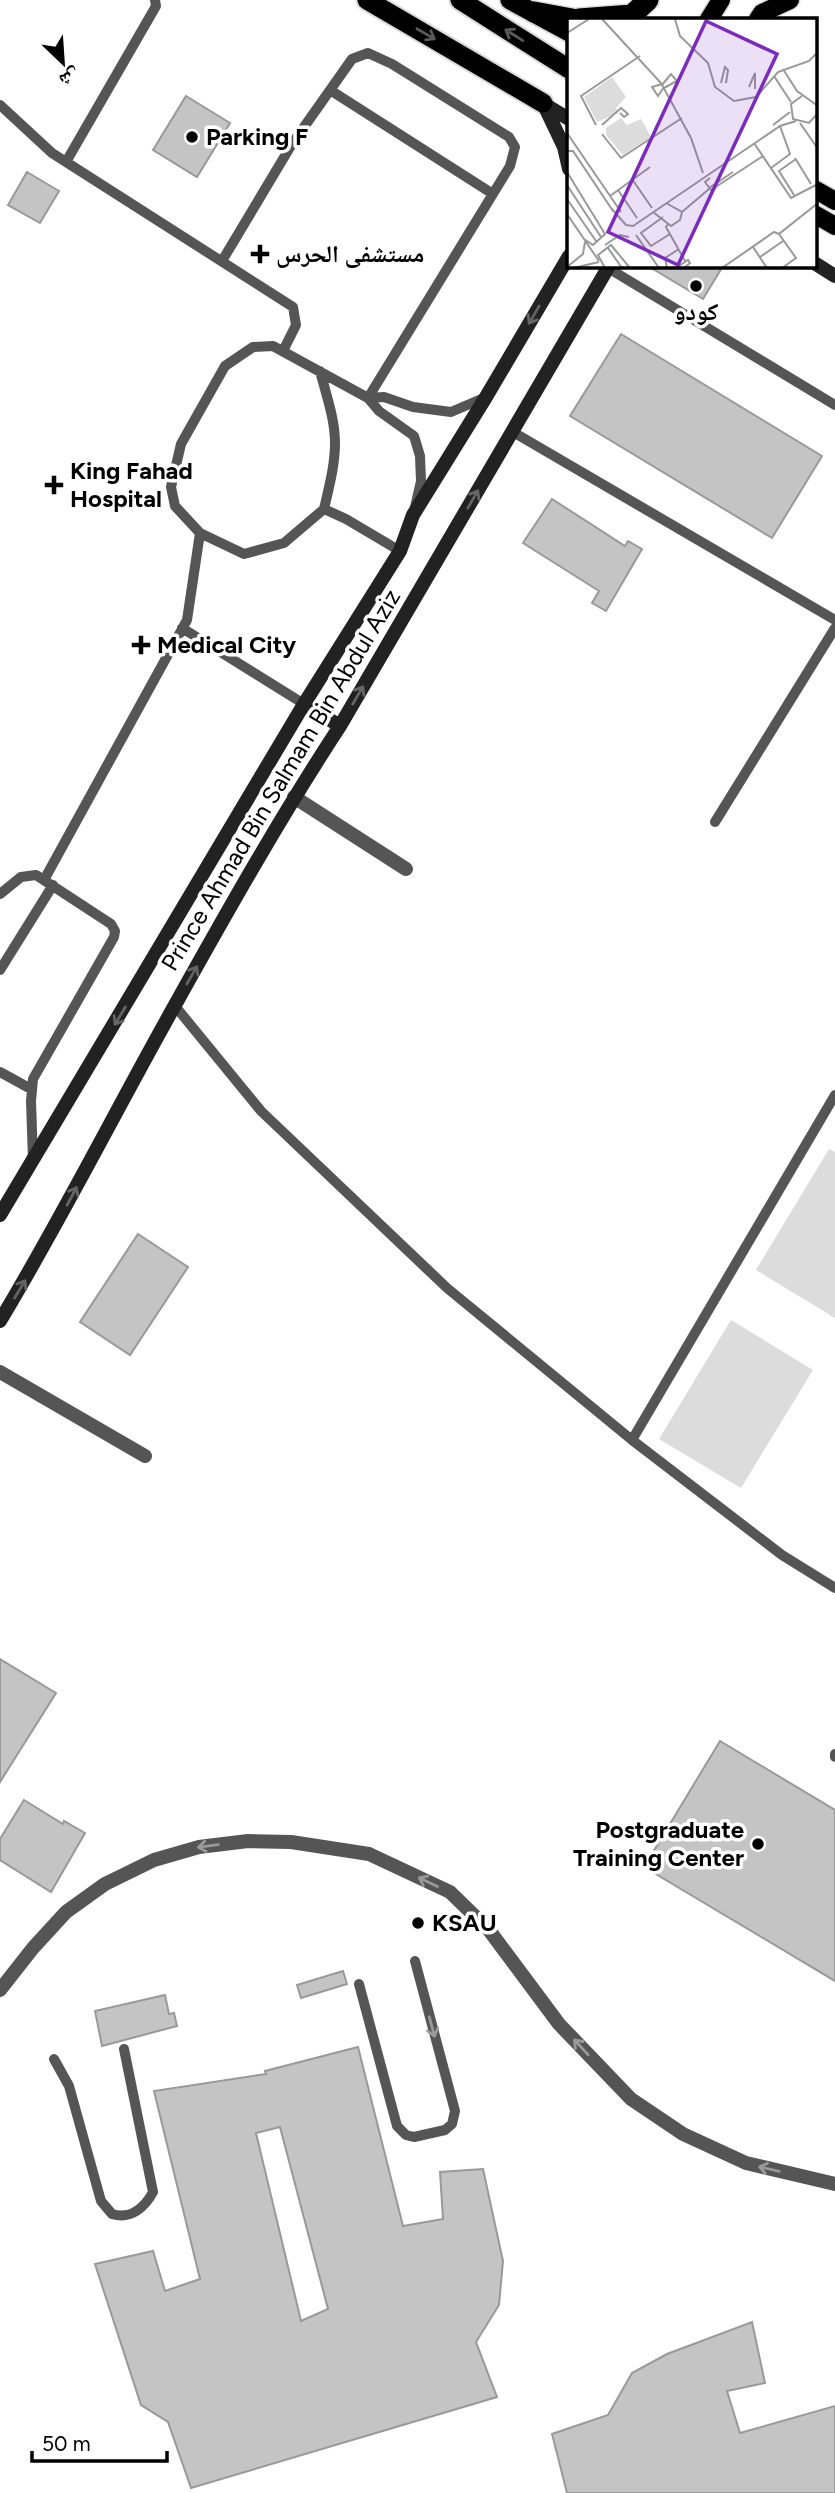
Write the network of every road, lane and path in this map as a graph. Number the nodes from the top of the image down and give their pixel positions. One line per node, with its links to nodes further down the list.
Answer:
1 (155, 0): 20 (lane)
2 (367, 0): 16 (highway, one-way to 16)
3 (460, 0): 14 (highway, one-way to 3)
4 (510, 0): 8 (highway)
5 (648, 0): 10 (highway)
6 (721, 0): 11 (main road)
7 (790, 0): 12 (main road)
8 (534, 12): 9 (highway); 13 (highway)
9 (567, 18)
10 (592, 18)
11 (710, 18)
12 (759, 18)
13 (567, 31)
14 (567, 68)
15 (330, 90): 22 (lane); 22 (lane); 27 (lane)
16 (543, 103): 18 (main road); 19 (main road)
17 (0, 105): 20 (lane)
18 (567, 118)
19 (567, 160)
20 (66, 162): 27 (lane)
21 (818, 191): 23 (main road)
22 (492, 194): 35 (lane)
23 (835, 201)
24 (818, 216): 25 (main road)
25 (835, 226)
26 (567, 259): 34 (main road, Prince Ahmad Bin Salmam Bin Abdul Aziz, one-way to 34)
27 (222, 261): 32 (lane)
28 (818, 265): 31 (main road)
29 (608, 268): 37 (main road, Prince Ahmad Bin Salmam Bin Abdul Aziz)
30 (611, 268): 36 (lane)
31 (835, 276)
32 (283, 351): 33 (lane); 40 (lane)
33 (320, 371): 35 (lane); 38 (lane)
34 (486, 397): 35 (lane); 39 (main road, Prince Ahmad Bin Salmam Bin Abdul Aziz)
35 (368, 398): 39 (lane)
36 (835, 405)
37 (513, 432): 42 (lane); 46 (main road, Prince Ahmad Bin Salmam Bin Abdul Aziz, one-way to 37)
38 (324, 509): 40 (lane); 41 (lane)
39 (413, 515): 41 (main road, Prince Ahmad Bin Salmam Bin Abdul Aziz)
40 (200, 533): 43 (lane)
41 (400, 551): 45 (main road, Prince Ahmad Bin Salmam Bin Abdul Aziz)
42 (835, 620)
43 (182, 628): 45 (lane); 50 (lane)
44 (835, 628): 48 (lane)
45 (304, 704): 46 (main road); 57 (main road, Prince Ahmad Bin Salmam Bin Abdul Aziz, one-way to 57)
46 (340, 726): 47 (main road, Prince Ahmad Bin Salmam Bin Abdul Aziz)
47 (294, 797): 49 (street); 53 (main road, Prince Ahmad Bin Salmam Bin Abdul Aziz, one-way to 47)
48 (715, 822)
49 (406, 869)
50 (48, 882): 51 (lane); 52 (lane); 55 (lane)
51 (0, 894)
52 (0, 970)
53 (174, 1006): 59 (main road, Prince Ahmad Bin Salmam Bin Abdul Aziz, one-way to 53); 61 (lane)
54 (0, 1072): 55 (lane)
55 (31, 1089): 57 (lane)
56 (835, 1096): 61 (lane)
57 (33, 1163): 58 (main road, Prince Ahmad Bin Salmam Bin Abdul Aziz)
58 (0, 1215)
59 (0, 1321)
60 (0, 1372): 62 (street)
61 (632, 1440): 63 (lane)
62 (145, 1456)
63 (835, 1588)
64 (415, 1961): 65 (lane, one-way to 65)
65 (359, 1984)
66 (0, 1990): 69 (street, one-way to 66)
67 (124, 2049): 68 (lane)
68 (54, 2059)
69 (835, 2185)

